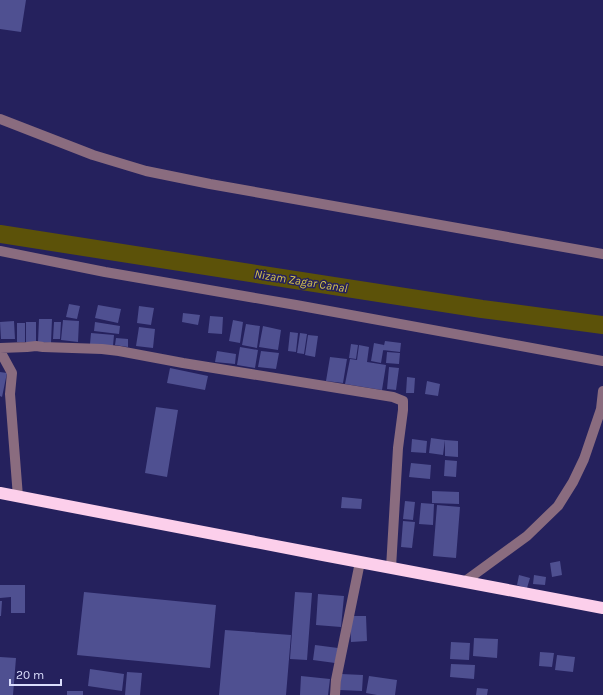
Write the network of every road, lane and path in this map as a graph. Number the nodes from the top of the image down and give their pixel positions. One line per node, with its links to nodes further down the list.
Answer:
1 (0, 119): 3 (street)
2 (0, 251): 6 (street)
3 (603, 254)
4 (0, 348): 11 (street)
5 (0, 351): 9 (street)
6 (603, 361)
7 (603, 390): 12 (street)
8 (0, 493): 9 (highway)
9 (18, 497): 10 (highway)
10 (360, 562): 11 (highway); 14 (street)
11 (390, 568): 12 (highway)
12 (464, 582): 13 (highway)
13 (603, 608)
14 (335, 695)

